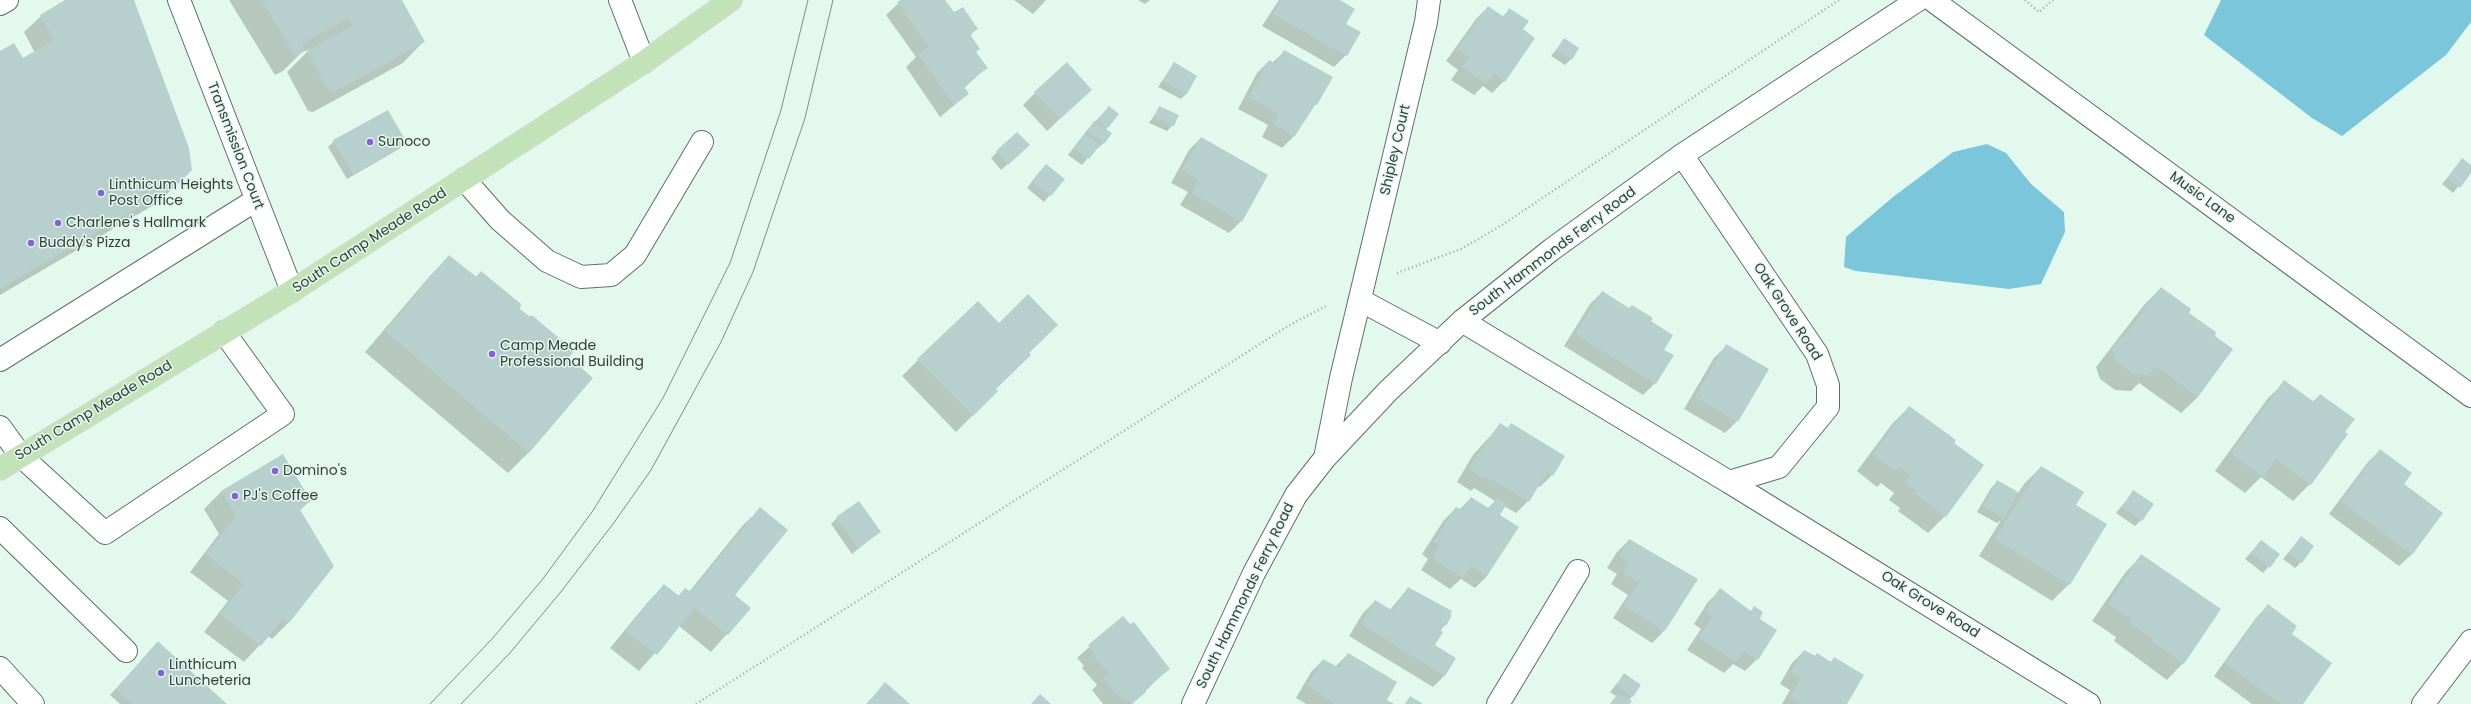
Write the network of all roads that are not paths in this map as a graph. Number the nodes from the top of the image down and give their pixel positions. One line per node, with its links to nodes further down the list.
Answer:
1 (7, 0): 8 (street)
2 (179, 0): 13 (street, Transmission Court)
3 (620, 0): 9 (street)
4 (732, 0): 9 (main road, South Camp Meade Road)
5 (1429, 0): 15 (street, Shipley Court)
6 (1918, 0): 11 (street, South Hammonds Ferry Road)
7 (1932, 0): 20 (street, Music Lane)
8 (0, 4)
9 (644, 62): 12 (main road, South Camp Meade Road)
10 (702, 142): 12 (street)
11 (1682, 155): 16 (street, South Hammonds Ferry Road); 25 (street, Oak Grove Road)
12 (464, 179): 14 (main road, South Camp Meade Road)
13 (256, 200): 14 (street, Transmission Court); 19 (street)
14 (292, 291): 17 (main road, South Camp Meade Road)
15 (1362, 293): 18 (street); 23 (street, Shipley Court)
16 (1462, 322): 18 (street, South Hammonds Ferry Road); 25 (street, Oak Grove Road)
17 (224, 332): 22 (main road, South Camp Meade Road); 22 (street)
18 (1440, 343): 23 (street, South Hammonds Ferry Road)
19 (0, 360)
20 (2471, 396)
21 (0, 427): 22 (street)
22 (21, 456): 24 (main road, South Camp Meade Road)
23 (1325, 458): 31 (street, South Hammonds Ferry Road)
24 (0, 469)
25 (1729, 482): 34 (street, Oak Grove Road)
26 (0, 528): 29 (street)
27 (1578, 571): 33 (street)
28 (2471, 640): 35 (street)
29 (126, 651)
30 (0, 668): 32 (street)
31 (1195, 703)
32 (33, 704)
33 (1498, 704)
34 (2089, 704)
35 (2423, 704)

